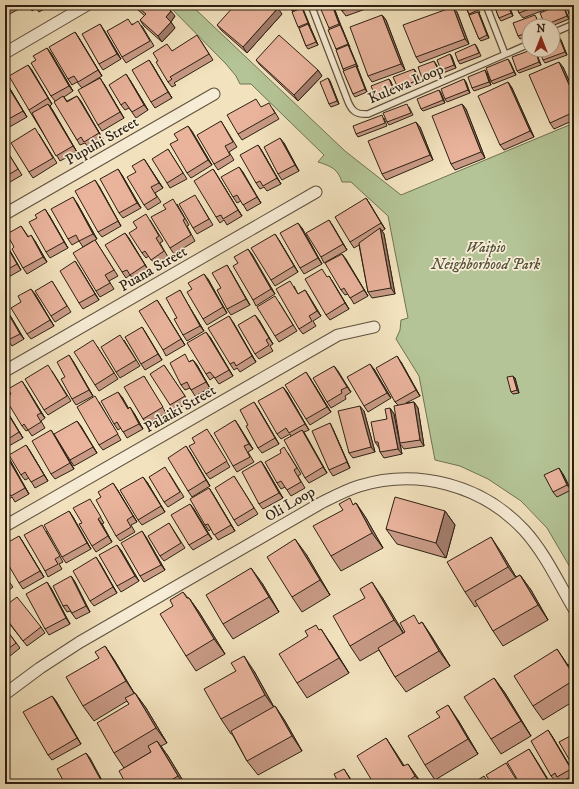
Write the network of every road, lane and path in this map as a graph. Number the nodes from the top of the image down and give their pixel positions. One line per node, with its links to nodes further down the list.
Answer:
1 (87, 5): 7 (street)
2 (311, 5): 8 (lane, Kulewa Loop)
3 (486, 5): 8 (lane)
4 (574, 24): 5 (lane)
5 (561, 30)
6 (521, 47): 8 (lane, Kulewa Loop)
7 (5, 53)
8 (505, 54)
9 (214, 94): 11 (street, Pupuhi Street)
10 (316, 192): 13 (street, Puana Street)
11 (5, 214)
12 (374, 327): 14 (street, Palaiki Street)
13 (5, 371)
14 (5, 526)
15 (574, 609): 16 (street, Oli Loop)
16 (5, 694)

